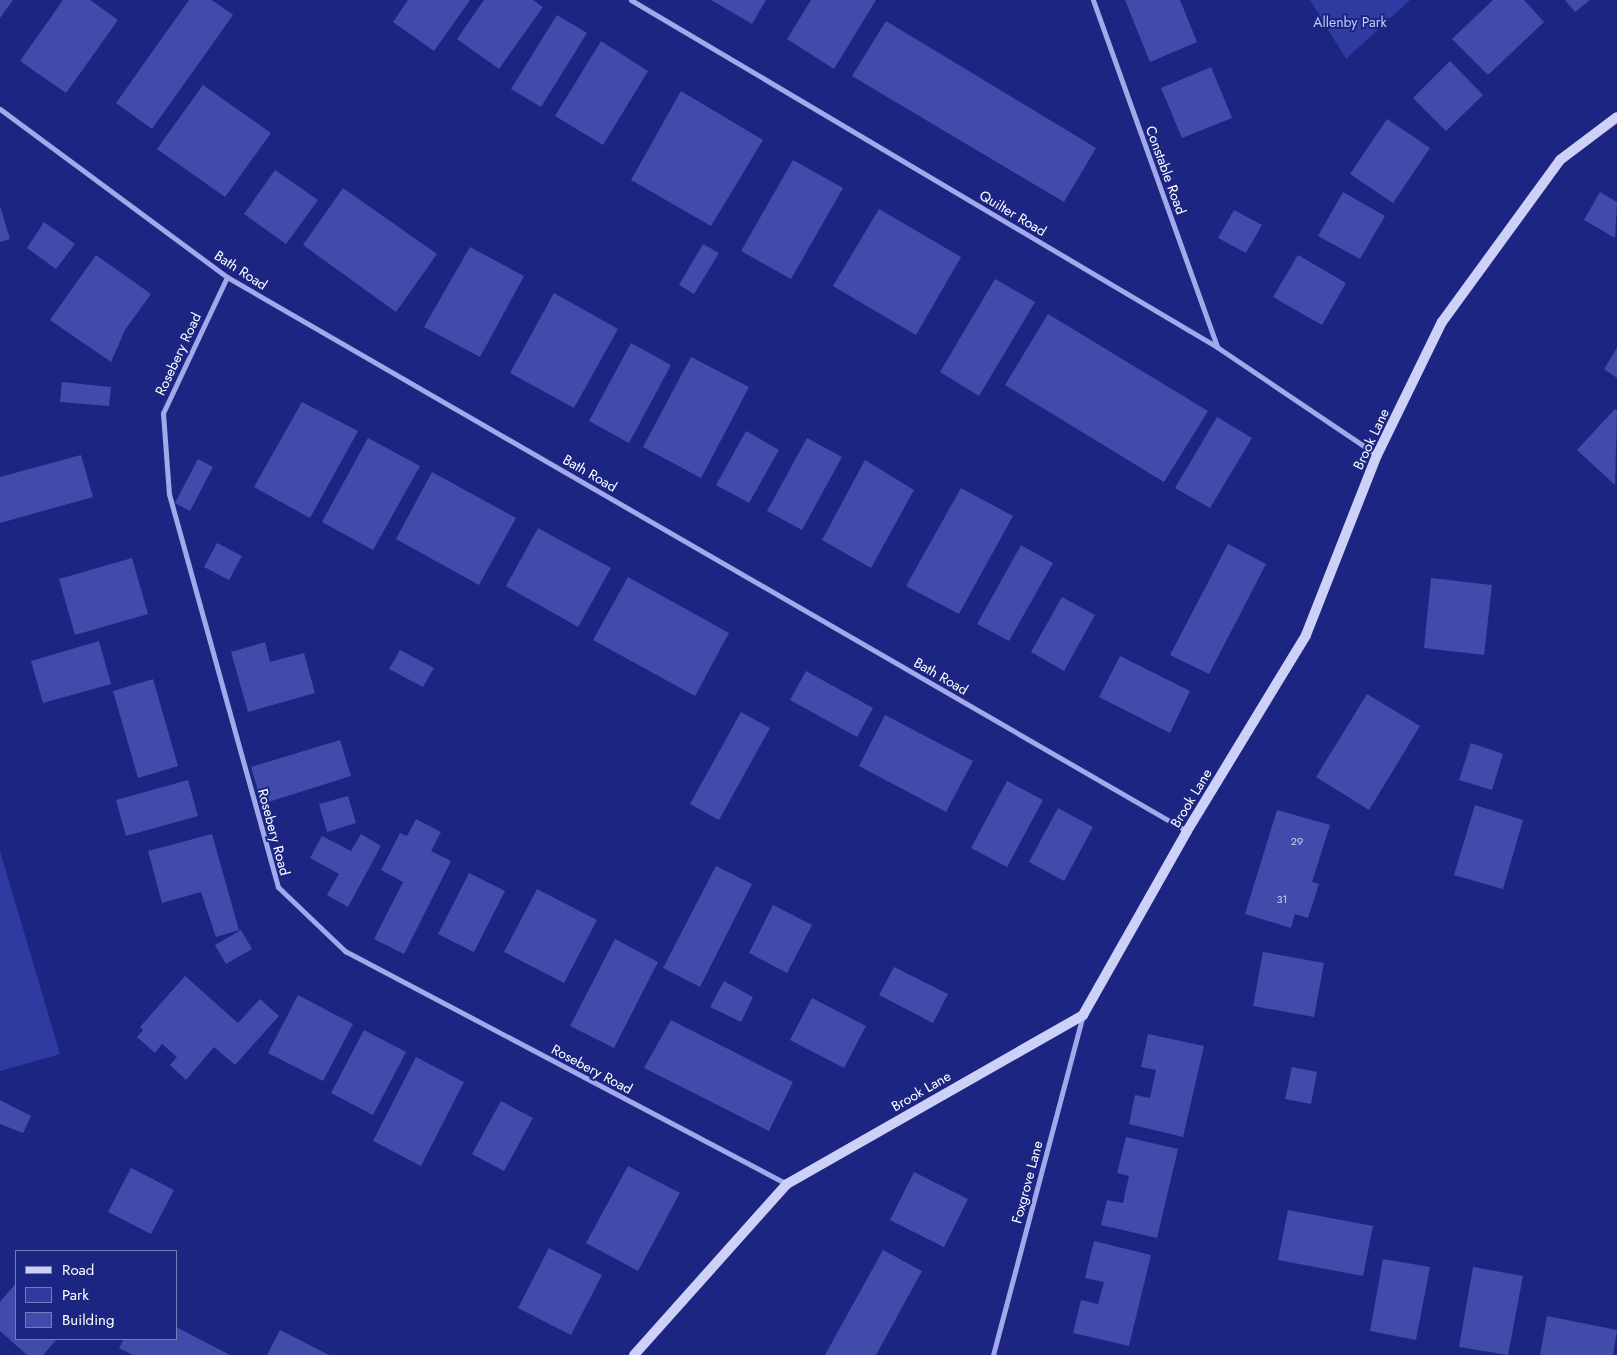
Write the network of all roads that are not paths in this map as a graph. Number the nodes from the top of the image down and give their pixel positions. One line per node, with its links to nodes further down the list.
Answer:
1 (631, 0): 6 (street, Quilter Road)
2 (1093, 0): 6 (street, Constable Road)
3 (0, 109): 5 (street, Bath Road)
4 (1617, 117): 7 (street, Brook Lane)
5 (227, 277): 8 (street, Bath Road); 10 (street, Rosebery Road)
6 (1217, 347): 7 (street, Quilter Road)
7 (1377, 455): 8 (street, Brook Lane)
8 (1187, 831): 9 (street, Brook Lane)
9 (1083, 1015): 10 (street, Brook Lane); 12 (street, Foxgrove Lane)
10 (787, 1184): 11 (street, Brook Lane)
11 (634, 1355)
12 (993, 1355)

